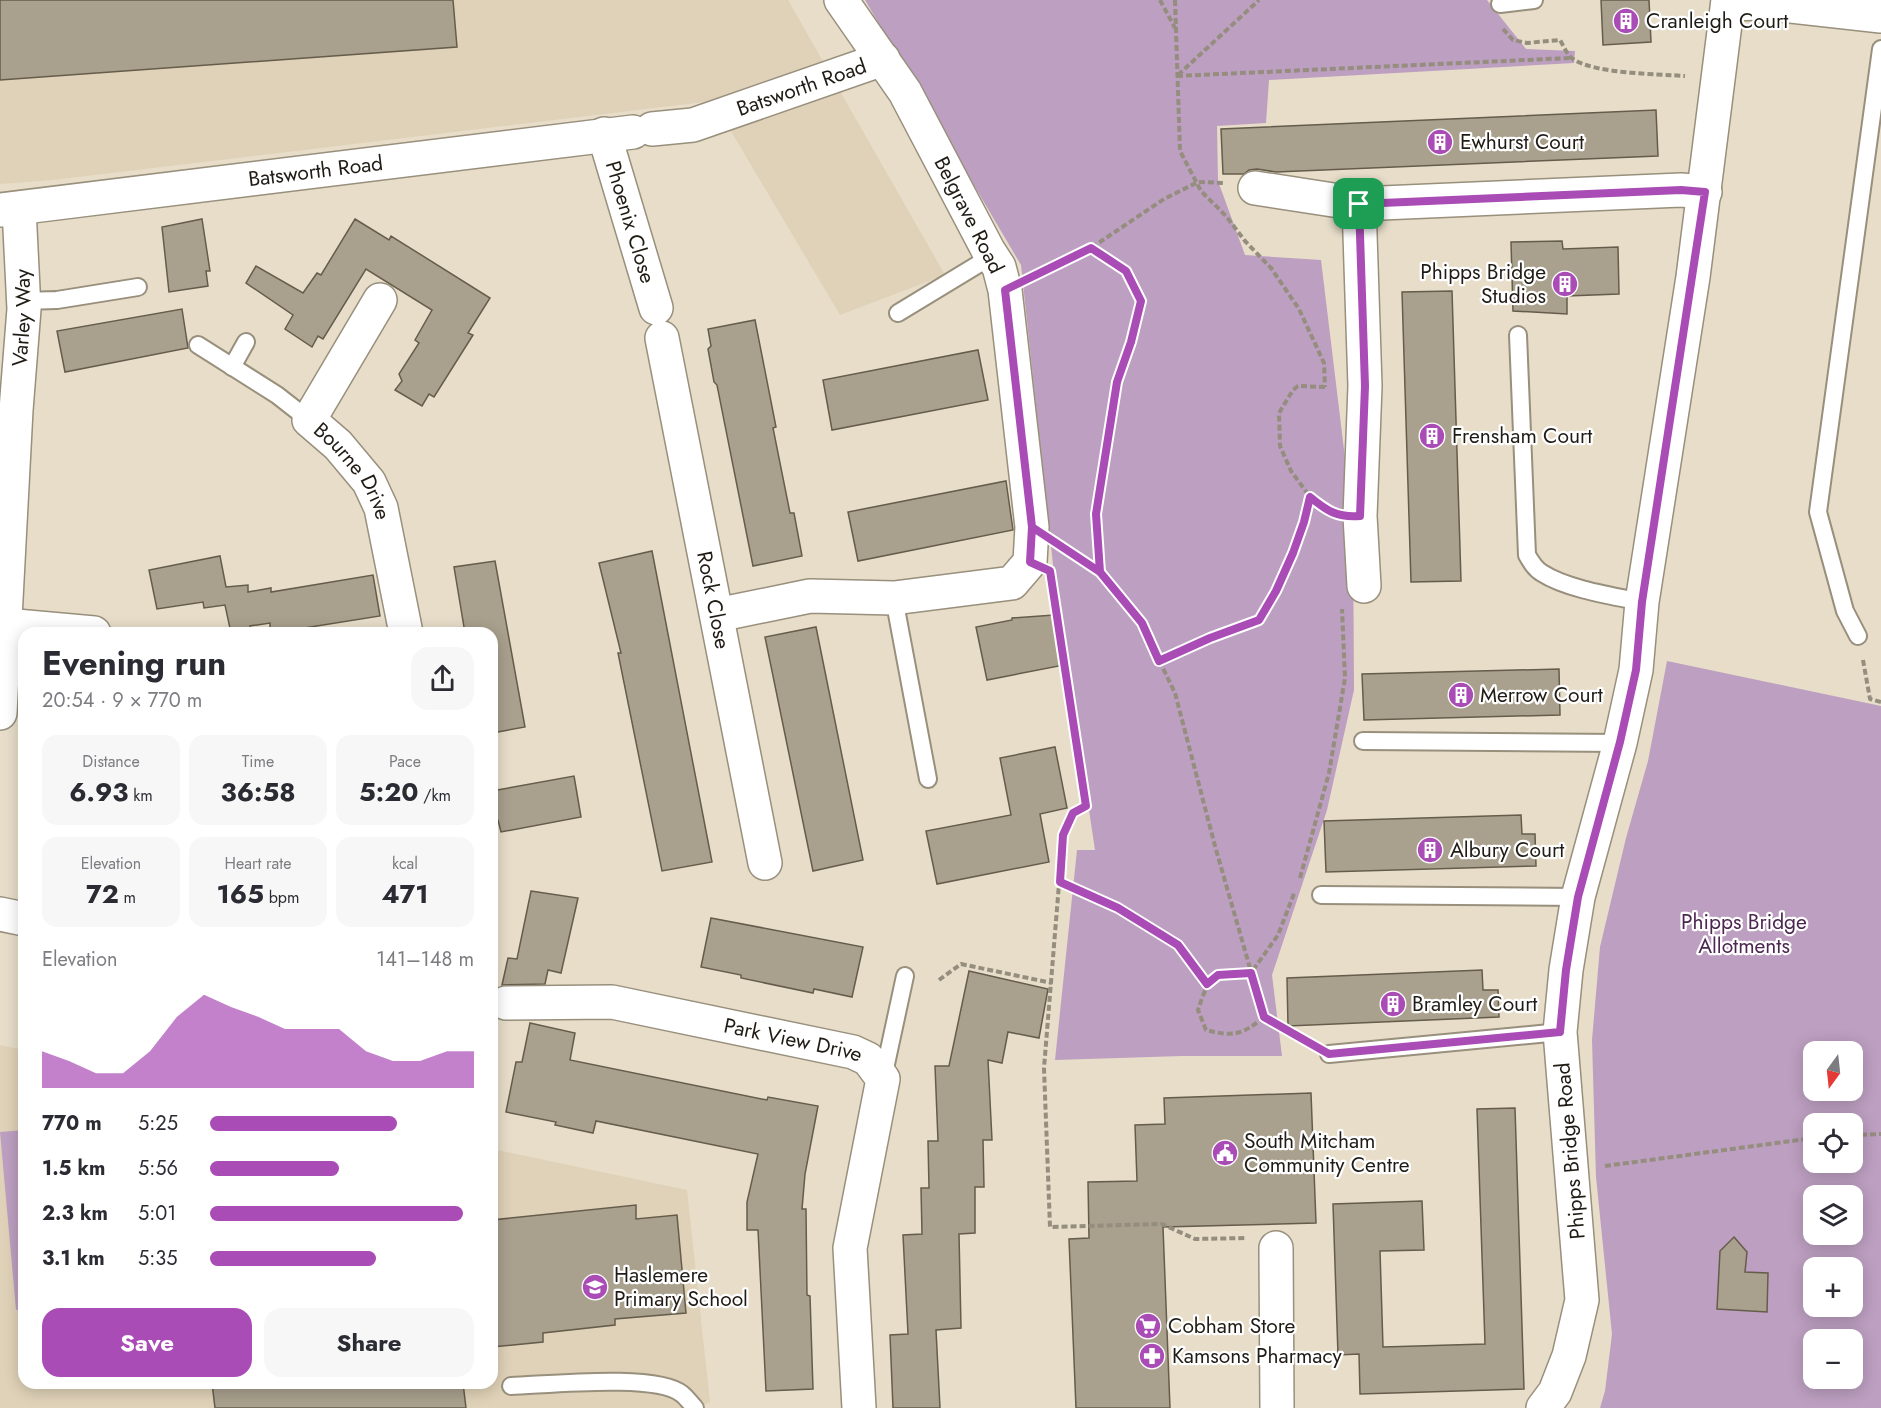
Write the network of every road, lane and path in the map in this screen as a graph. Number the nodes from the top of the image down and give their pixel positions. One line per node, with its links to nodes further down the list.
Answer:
1 (841, 0): 12 (street, Belgrave Road)
2 (1160, 0): 9 (path)
3 (1259, 0): 11 (path)
4 (1534, 0): 6 (lane)
5 (1728, 2): 7 (street); 17 (street, Phipps Bridge Road)
6 (1500, 4)
7 (1881, 16)
8 (1498, 23): 11 (path)
9 (1175, 29)
10 (1881, 49): 47 (lane)
11 (1570, 58): 13 (path)
12 (883, 59): 14 (street, Batsworth Road); 21 (street, Belgrave Road)
13 (1688, 76)
14 (629, 132): 19 (street, Batsworth Road); 27 (street, Phoenix Close)
15 (1198, 182): 20 (path)
16 (1255, 188): 18 (street)
17 (1705, 192): 18 (street); 42 (street, Phipps Bridge Road)
18 (1359, 204): 36 (street)
19 (9, 210): 25 (street, Varley Way)
20 (1091, 248): 23 (path); 39 (path)
21 (992, 256): 23 (street, Belgrave Road); 26 (lane)
22 (138, 287): 25 (lane)
23 (1005, 290): 37 (street, Belgrave Road)
24 (380, 300): 34 (street, Bourne Drive)
25 (23, 301): 33 (street, Varley Way)
26 (898, 314)
27 (659, 323): 43 (street, Rock Close)
28 (1518, 335): 42 (lane)
29 (246, 342): 31 (lane)
30 (198, 345): 31 (lane)
31 (232, 367): 34 (lane)
32 (1299, 386): 35 (path)
33 (8, 409): 44 (street, Varley Way)
34 (309, 420): 46 (street, Bourne Drive)
35 (1310, 497): 36 (path); 48 (path)
36 (1360, 516): 40 (street)
37 (1032, 527): 38 (street, Belgrave Road); 39 (path)
38 (1030, 562): 41 (street); 56 (path)
39 (1100, 572): 48 (path)
40 (1353, 592): 55 (path)
41 (894, 598): 43 (street); 53 (lane)
42 (1642, 602): 52 (street, Phipps Bridge Road)
43 (717, 615): 54 (street, Rock Close)
44 (5, 626): 45 (street); 50 (street, Varley Way)
45 (18, 627)
46 (405, 627)
47 (1858, 636): 49 (path)
48 (1159, 661): 62 (path)
49 (1881, 702)
50 (0, 713)
51 (1363, 741): 52 (lane)
52 (1620, 742): 59 (street, Phipps Bridge Road)
53 (928, 779)
54 (765, 863)
55 (1300, 880)
56 (1060, 882): 65 (path); 66 (path)
57 (1295, 891): 62 (path)
58 (1321, 895): 59 (lane)
59 (1578, 897): 69 (street, Phipps Bridge Road)
60 (0, 914): 61 (street)
61 (18, 918)
62 (1251, 973): 66 (path); 68 (path)
63 (905, 976): 71 (lane)
64 (939, 980): 65 (path)
65 (1052, 983): 76 (path)
66 (1207, 984): 68 (path)
67 (506, 1003): 71 (street, Park View Drive)
68 (1264, 1017): 70 (path)
69 (1560, 1032): 70 (lane); 75 (street, Phipps Bridge Road)
70 (1329, 1054)
71 (883, 1079): 79 (street, Park View Drive)
72 (1881, 1134): 73 (path)
73 (1863, 1135)
74 (1803, 1139): 75 (path)
75 (1571, 1171): 81 (street, Phipps Bridge Road)
76 (1276, 1248): 80 (street)
77 (511, 1386): 78 (lane)
78 (695, 1408)
79 (859, 1408)
80 (1277, 1408)
81 (1543, 1408)

